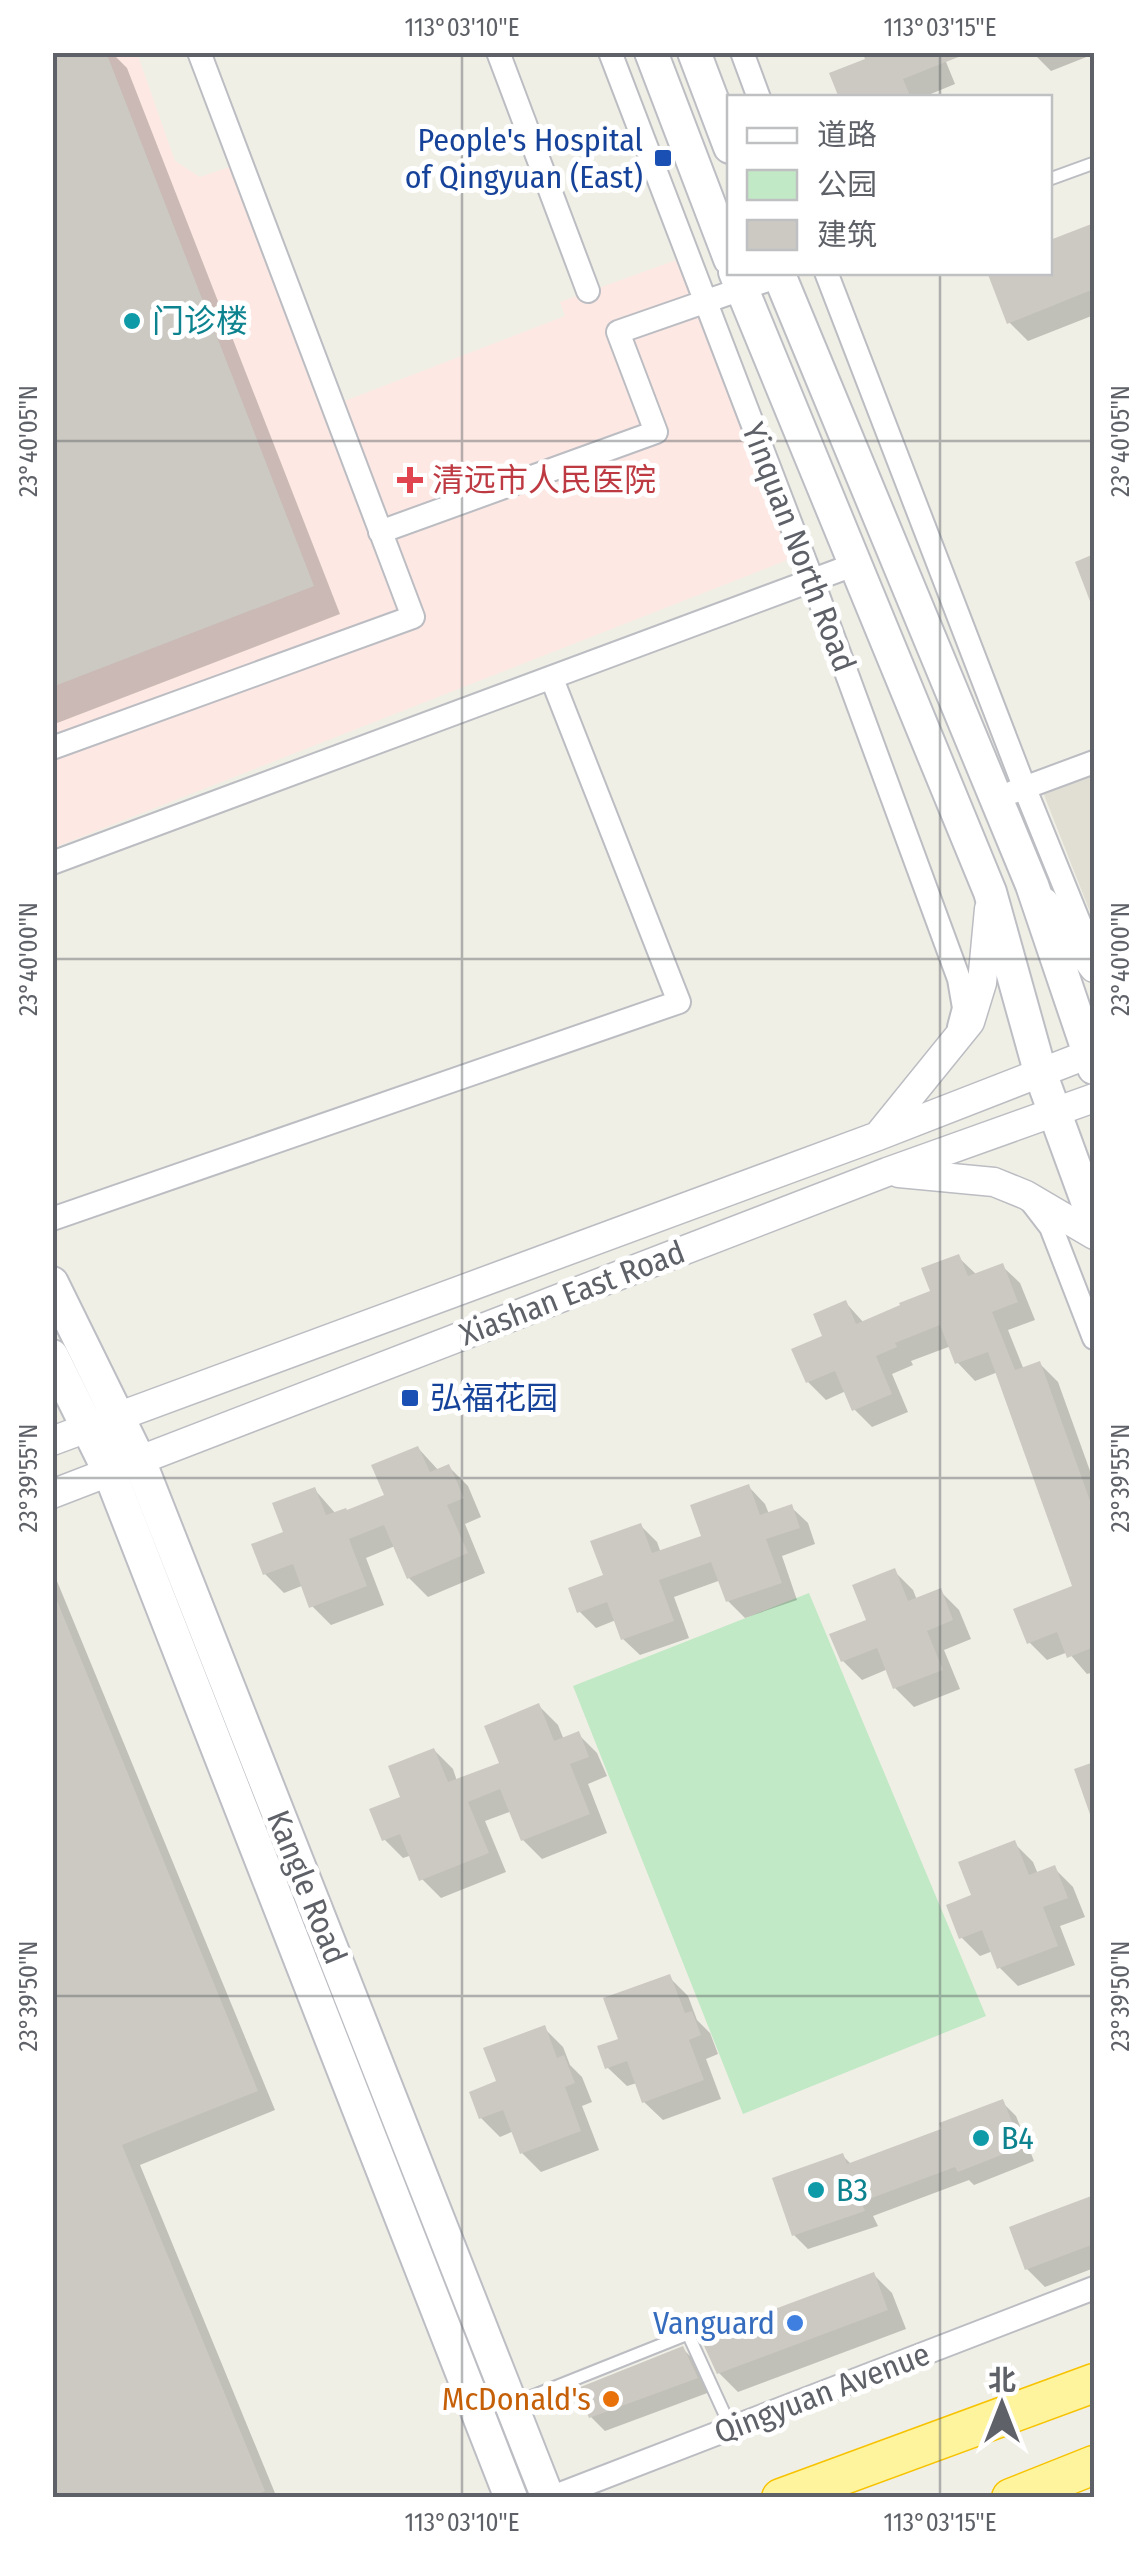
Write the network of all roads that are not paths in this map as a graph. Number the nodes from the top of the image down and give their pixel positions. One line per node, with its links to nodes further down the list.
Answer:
1 (199, 52): 18 (street)
2 (498, 52): 16 (street)
3 (610, 52): 17 (street, Yinquan North Road)
4 (652, 52): 11 (main road, Yinquan North Road)
5 (694, 52): 8 (main road)
6 (742, 52): 7 (street)
7 (758, 95)
8 (727, 138)
9 (1094, 162): 10 (lane)
10 (1052, 178)
11 (727, 253)
12 (734, 275): 17 (street)
13 (735, 275): 19 (main road, Yinquan North Road)
14 (778, 275): 24 (main road)
15 (827, 275): 24 (street)
16 (588, 292)
17 (706, 302): 18 (street); 20 (street, Yinquan North Road)
18 (380, 532): 22 (street)
19 (856, 564): 20 (street); 27 (main road, Yinquan North Road)
20 (813, 582): 21 (street); 30 (street, Yinquan North Road)
21 (552, 679): 25 (street); 38 (street)
22 (52, 748)
23 (1094, 762): 24 (street)
24 (1010, 793): 26 (main road); 28 (street)
25 (52, 863)
26 (1032, 885): 29 (street); 31 (main road)
27 (990, 892): 30 (street); 32 (main road, Yinquan North Road)
28 (1094, 956)
29 (1094, 968)
30 (953, 1045): 35 (street)
31 (1093, 1058): 32 (street, Xiashan East Road)
32 (1041, 1074): 34 (main road, Yinquan North Road); 35 (street, Xiashan East Road)
33 (1094, 1098): 34 (street, Xiashan East Road)
34 (1055, 1114): 36 (street, Xiashan East Road); 39 (main road, Yinquan North Road)
35 (878, 1136): 44 (street, Xiashan East Road)
36 (888, 1172): 37 (street); 46 (street, Xiashan East Road)
37 (1026, 1195): 40 (street); 42 (street)
38 (52, 1218)
39 (1094, 1220)
40 (1094, 1235)
41 (52, 1283): 44 (main road, Kangle Road)
42 (1094, 1338)
43 (52, 1356): 44 (main road, Kangle Road)
44 (103, 1422): 45 (street, Xiashan East Road); 46 (main road, Kangle Road)
45 (52, 1442)
46 (124, 1465): 47 (street, Xiashan East Road); 50 (main road, Kangle Road); 53 (main road, Kangle Road)
47 (52, 1494)
48 (1094, 2288): 51 (street, Qingyuan Avenue)
49 (1094, 2383): 55 (highway)
50 (511, 2404): 51 (lane); 54 (main road, Kangle Road)
51 (731, 2428): 54 (street, Qingyuan Avenue)
52 (1094, 2465): 56 (highway)
53 (511, 2498)
54 (549, 2498)
55 (781, 2498)
56 (1012, 2498)

